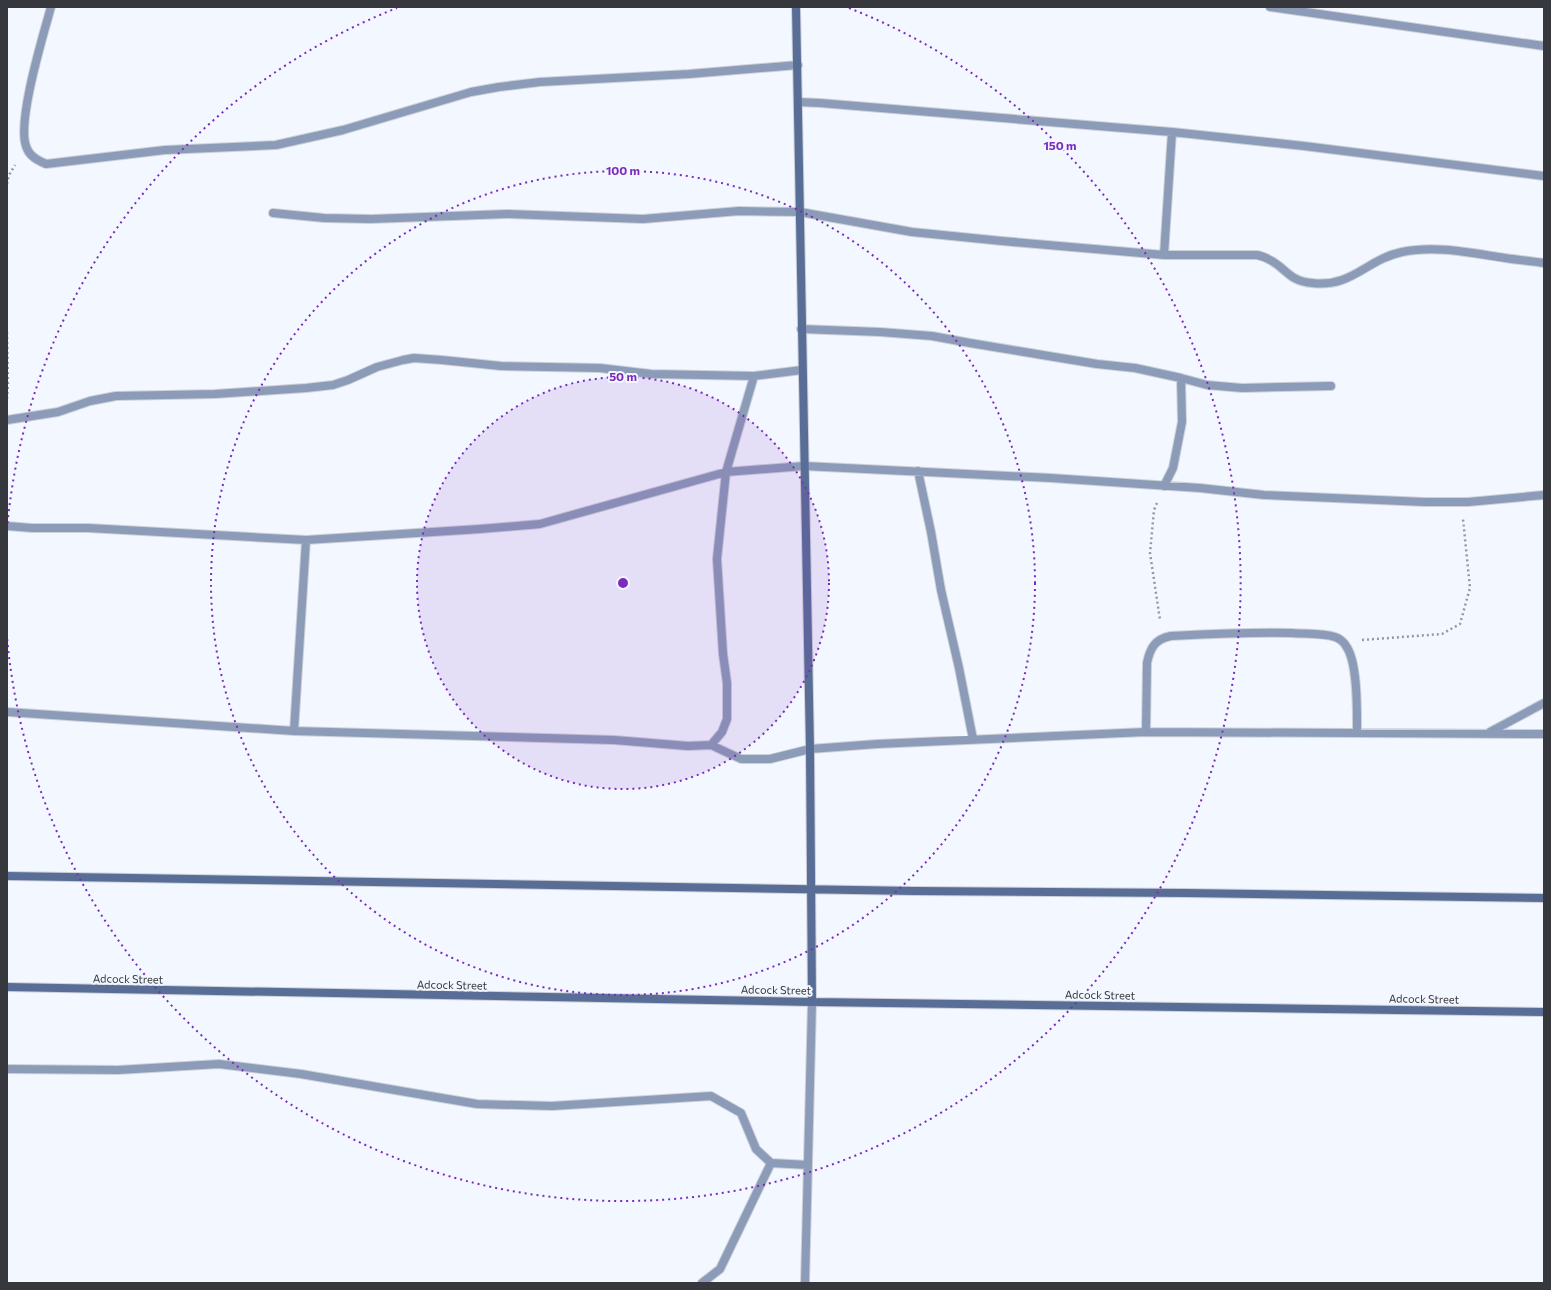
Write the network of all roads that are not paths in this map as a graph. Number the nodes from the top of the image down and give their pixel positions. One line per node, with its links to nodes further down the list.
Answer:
1 (51, 7): 5 (street)
2 (796, 7): 5 (main road)
3 (1270, 7): 4 (street)
4 (1544, 46)
5 (798, 65): 6 (main road)
6 (798, 102): 7 (street); 9 (main road)
7 (1172, 132): 8 (street); 11 (street)
8 (1544, 176)
9 (800, 212): 10 (street); 11 (street); 13 (main road)
10 (274, 213)
11 (1164, 255): 12 (street)
12 (1544, 263)
13 (801, 329): 14 (main road); 16 (street)
14 (802, 370): 15 (street); 19 (main road)
15 (754, 376): 18 (street); 21 (street)
16 (1182, 378): 17 (street); 22 (street)
17 (1331, 386)
18 (7, 420)
19 (804, 466): 20 (street); 21 (street); 35 (main road)
20 (918, 471): 22 (street); 33 (street)
21 (726, 472): 25 (street); 34 (street)
22 (1164, 486): 23 (street)
23 (1544, 495)
24 (7, 526): 25 (street)
25 (306, 540): 28 (street)
26 (1544, 703): 31 (street)
27 (7, 712): 28 (street)
28 (294, 731): 34 (street)
29 (1146, 732): 30 (street); 30 (street); 33 (street)
30 (1357, 732): 31 (street)
31 (1490, 733): 32 (street)
32 (1544, 734)
33 (973, 739): 35 (street)
34 (711, 745): 35 (street)
35 (810, 750): 37 (main road)
36 (7, 876): 37 (main road)
37 (811, 889): 38 (main road); 40 (main road)
38 (1544, 898)
39 (7, 987): 40 (main road, Adcock Street)
40 (812, 1002): 41 (main road, Adcock Street); 44 (street)
41 (1544, 1012)
42 (7, 1069): 43 (street)
43 (771, 1163): 44 (street); 45 (street)
44 (808, 1165): 46 (street)
45 (702, 1283)
46 (805, 1283)

